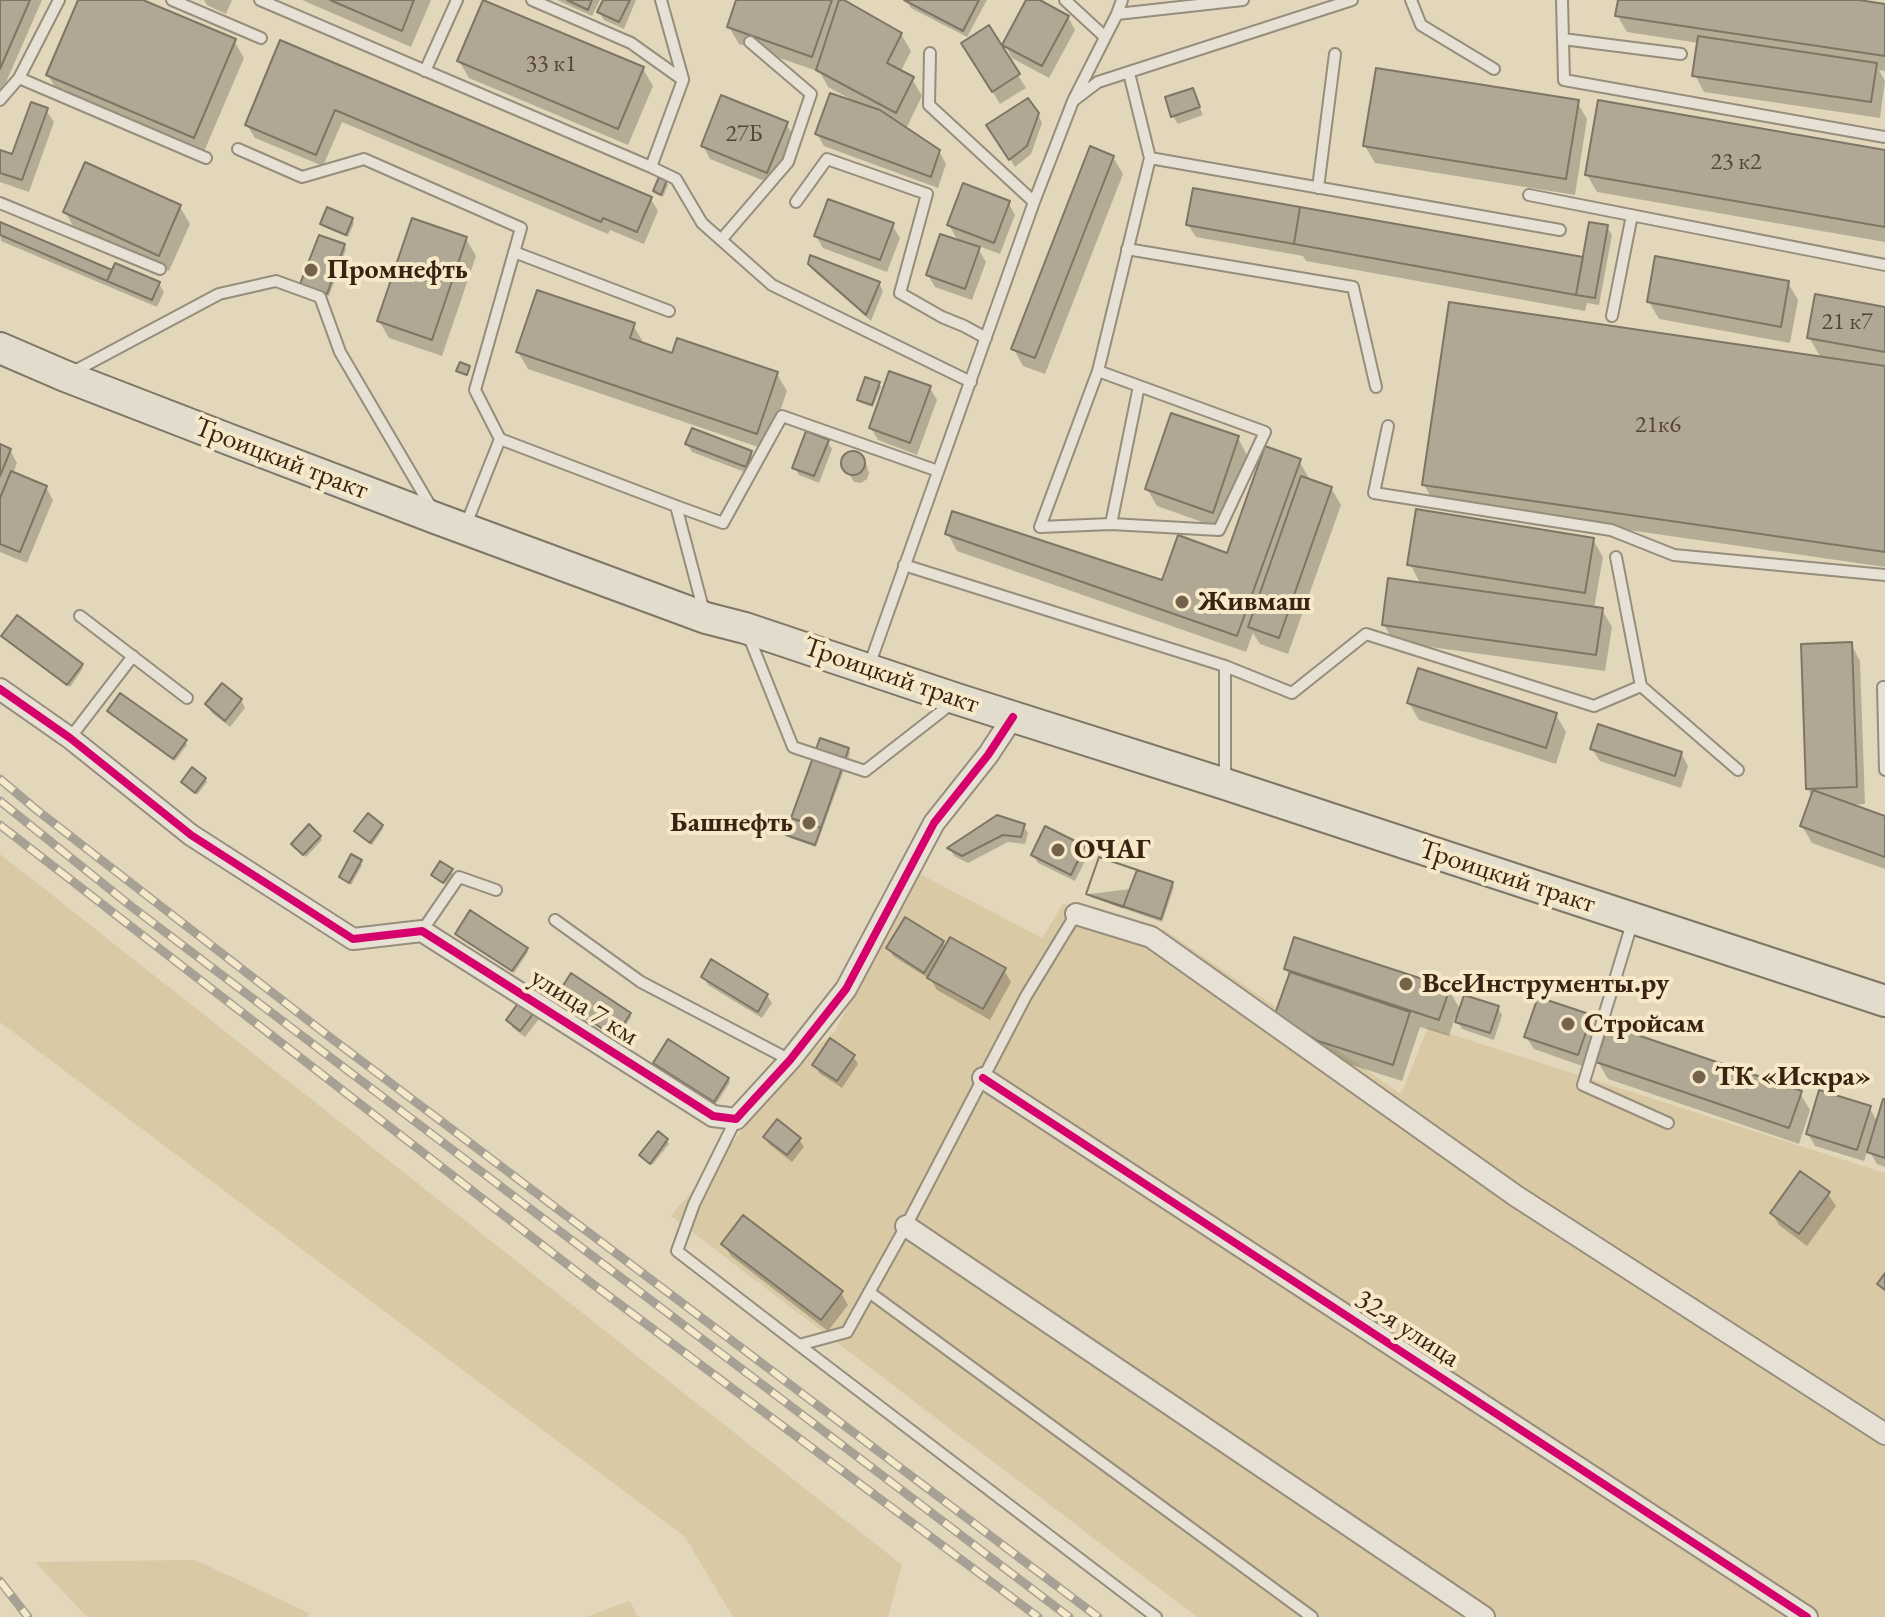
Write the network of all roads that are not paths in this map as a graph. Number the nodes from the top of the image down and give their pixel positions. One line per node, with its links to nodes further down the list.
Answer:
1 (59, 0): 24 (lane)
2 (172, 0): 15 (lane)
3 (260, 0): 22 (lane)
4 (457, 0): 22 (lane)
5 (532, 0): 25 (lane)
6 (661, 0): 25 (lane)
7 (1065, 0): 14 (lane)
8 (1122, 0): 13 (lane)
9 (1243, 0): 13 (lane)
10 (1352, 0): 23 (lane)
11 (1411, 0): 21 (lane)
12 (1562, 0): 16 (lane)
13 (1117, 14): 14 (lane)
14 (1105, 37): 27 (lane)
15 (261, 38)
16 (1563, 39): 20 (lane); 28 (lane)
17 (750, 42): 40 (lane)
18 (930, 53): 36 (lane)
19 (1335, 54): 33 (lane)
20 (1681, 54)
21 (1494, 69)
22 (425, 71): 32 (lane)
23 (1129, 73): 27 (lane); 31 (lane)
24 (19, 78): 26 (lane); 30 (lane)
25 (683, 80): 32 (lane)
26 (0, 100)
27 (1073, 101): 36 (lane)
28 (1885, 137)
29 (238, 149): 42 (lane)
30 (206, 158)
31 (1150, 158): 33 (lane); 41 (lane)
32 (651, 167): 40 (lane)
33 (1318, 188): 39 (lane)
34 (1529, 195): 38 (lane)
35 (796, 202): 47 (lane)
36 (1034, 202): 47 (lane)
37 (0, 203): 44 (lane)
38 (1632, 215): 43 (lane); 46 (lane)
39 (1560, 230)
40 (721, 240): 51 (lane)
41 (1127, 249): 49 (lane); 53 (lane)
42 (514, 252): 45 (lane); 55 (lane)
43 (1885, 265)
44 (160, 269)
45 (669, 311)
46 (1612, 316)
47 (986, 338): 51 (lane)
48 (0, 348): 50 (main road, Троицкий тракт)
49 (1098, 371): 52 (lane); 59 (lane)
50 (65, 376): 58 (main road, Троицкий тракт); 58 (lane)
51 (971, 382): 56 (lane)
52 (1139, 386): 59 (lane); 59 (lane)
53 (1376, 387)
54 (1388, 426): 62 (lane)
55 (500, 439): 57 (lane); 58 (lane)
56 (938, 471): 57 (lane); 61 (lane)
57 (676, 506): 64 (lane)
58 (451, 524): 64 (main road, Троицкий тракт)
59 (1111, 524)
60 (1616, 557): 69 (lane)
61 (904, 565): 67 (lane); 68 (lane)
62 (1885, 575)
63 (80, 616): 66 (lane)
64 (706, 618): 65 (main road, Троицкий тракт)
65 (745, 628): 68 (main road, Троицкий тракт); 73 (lane)
66 (133, 656): 72 (lane); 75 (lane)
67 (1225, 666): 69 (lane); 78 (lane)
68 (869, 668): 73 (main road, Троицкий тракт)
69 (1641, 686): 76 (lane)
70 (1885, 687): 77 (lane)
71 (0, 689): 75 (street)
72 (187, 698)
73 (957, 699): 74 (main road, Троицкий тракт)
74 (1013, 717): 78 (main road, Троицкий тракт); 85 (street)
75 (70, 738): 83 (street)
76 (1738, 770)
77 (1885, 770)
78 (1225, 784): 81 (main road, Троицкий тракт)
79 (496, 890): 83 (lane)
80 (1076, 914): 86 (lane); 92 (street)
81 (1634, 918): 84 (main road, Троицкий тракт); 88 (lane)
82 (555, 920): 85 (lane)
83 (422, 931): 87 (street, улица 7 км)
84 (1885, 1001)
85 (790, 1060): 87 (street)
86 (983, 1078): 89 (lane); 96 (street, 32-я улица)
87 (736, 1119): 91 (lane)
88 (1668, 1123)
89 (906, 1226): 90 (lane); 95 (street)
90 (869, 1292): 91 (lane); 94 (lane)
91 (799, 1345): 93 (lane)
92 (1885, 1434)
93 (1156, 1617)
94 (1312, 1617)
95 (1484, 1617)
96 (1807, 1617)

